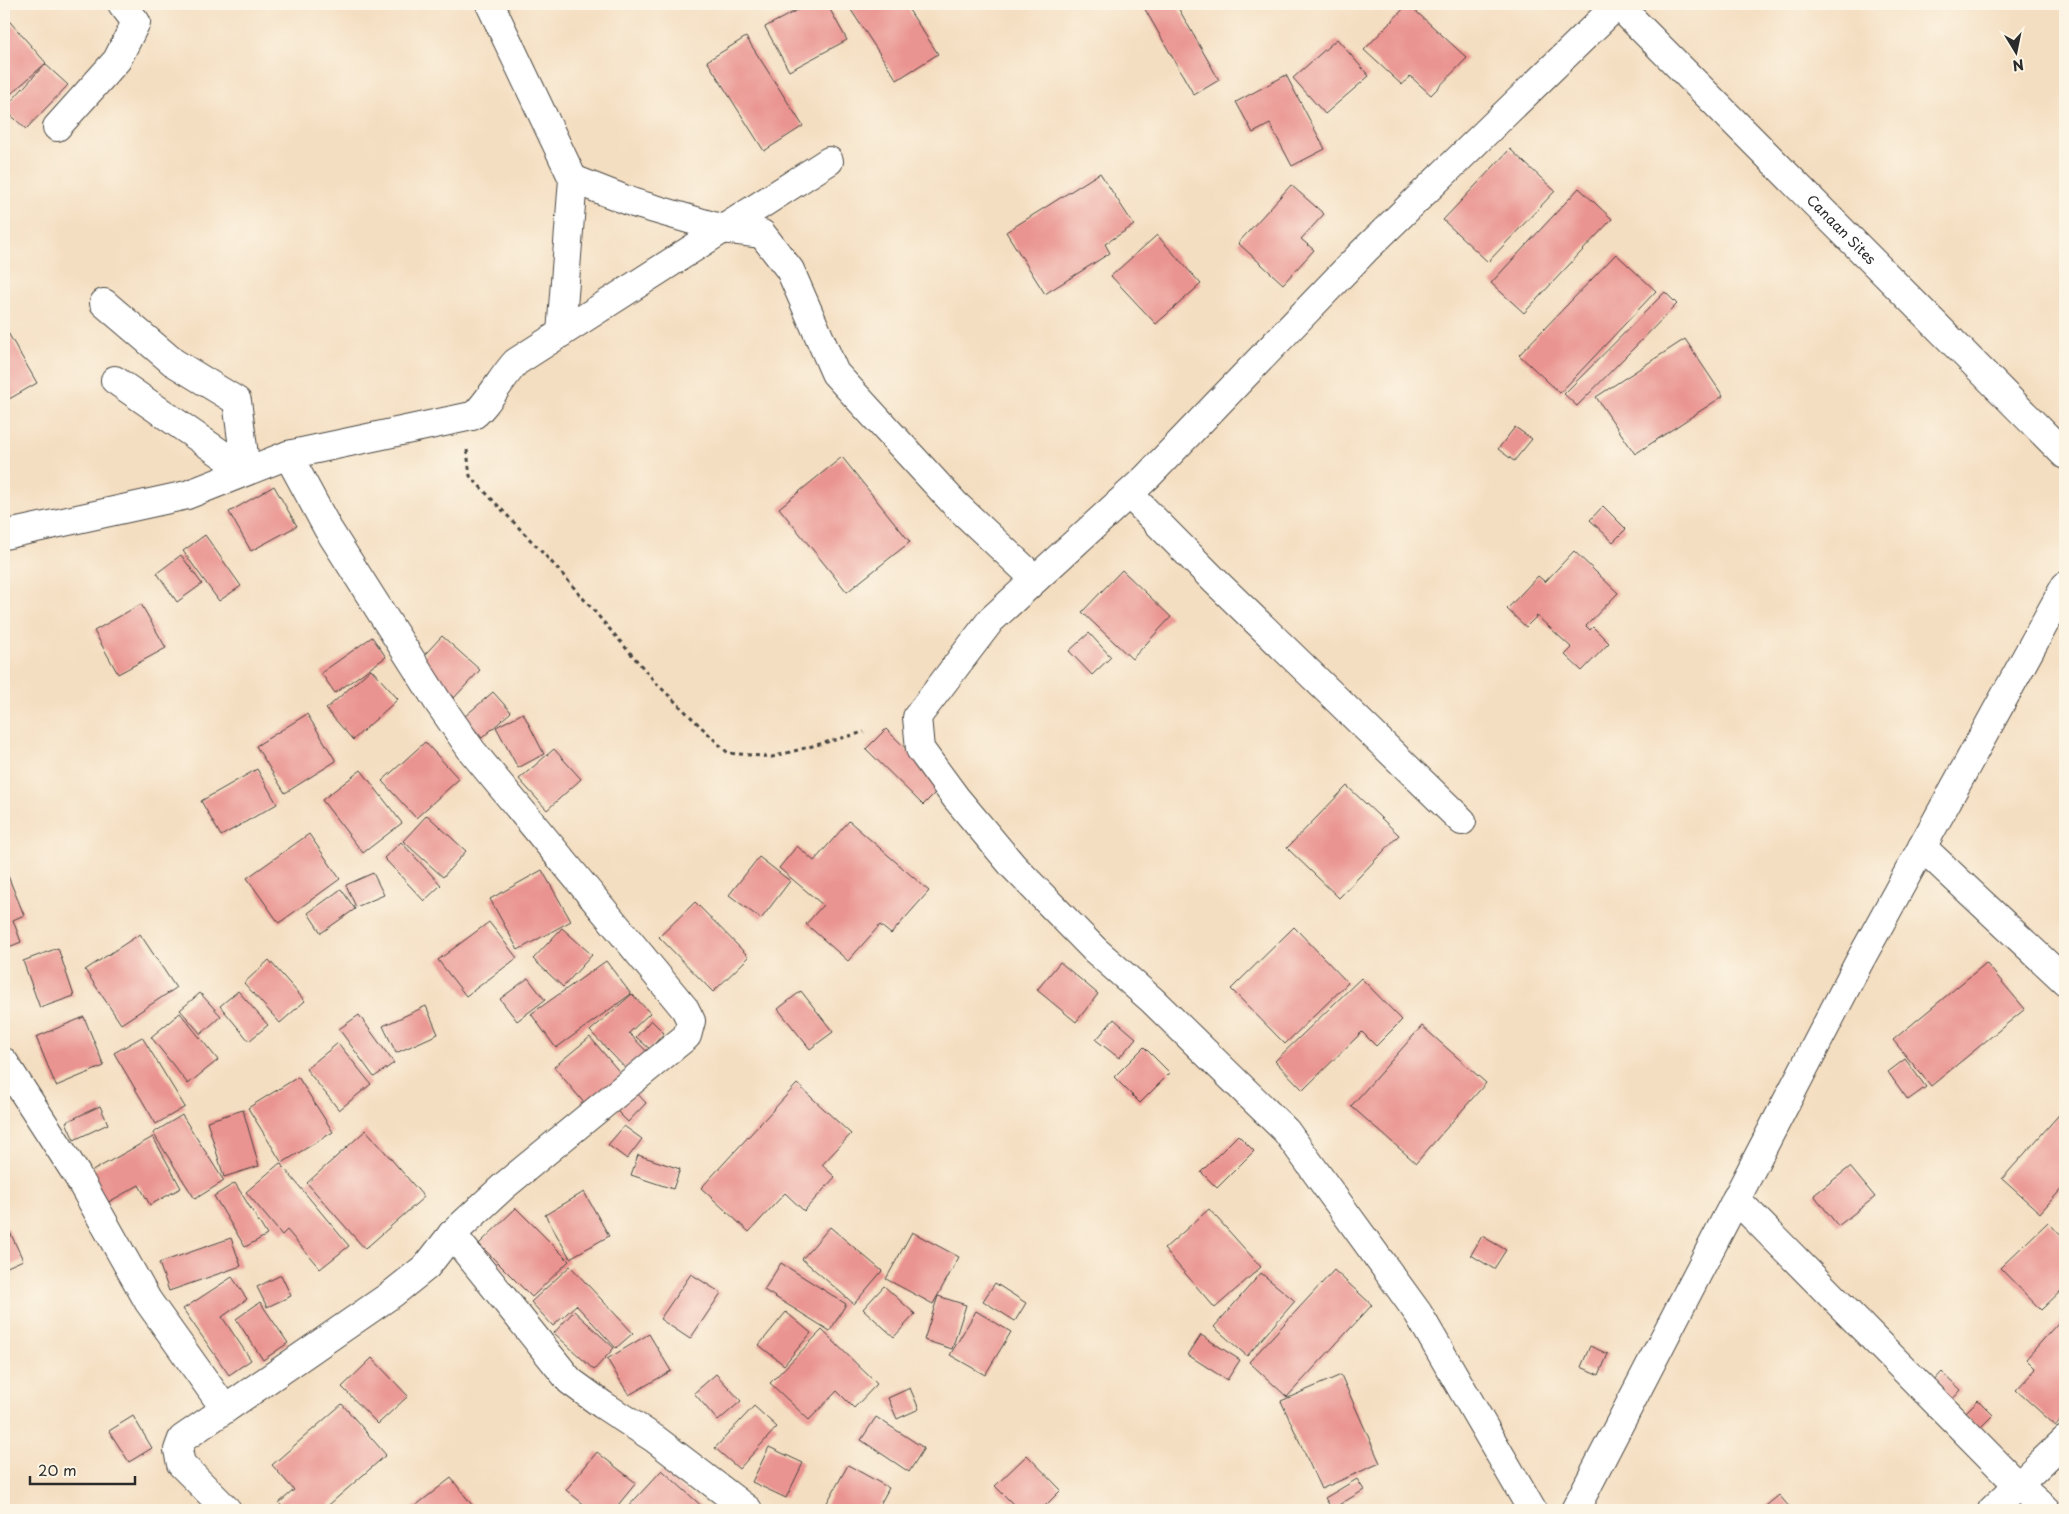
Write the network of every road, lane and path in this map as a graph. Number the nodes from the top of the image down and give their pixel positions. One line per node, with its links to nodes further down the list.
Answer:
1 (122, 4): 4 (street)
2 (490, 4): 6 (street)
3 (1617, 4): 13 (street, Canaan Sites); 15 (street)
4 (57, 127)
5 (829, 161): 7 (street)
6 (573, 179): 7 (street); 9 (street)
7 (723, 229): 9 (street); 17 (street)
8 (104, 303): 14 (street)
9 (561, 334): 11 (street)
10 (115, 380): 14 (street)
11 (464, 418): 12 (street); 19 (path)
12 (288, 454): 14 (street); 25 (street)
13 (2065, 455)
14 (246, 471): 16 (street)
15 (1128, 494): 17 (street); 20 (street)
16 (4, 535)
17 (1035, 579): 31 (street)
18 (2065, 586): 21 (street)
19 (864, 732)
20 (1462, 821)
21 (1922, 847): 22 (street); 24 (street)
22 (2065, 981)
23 (4, 1062): 26 (street)
24 (1736, 1199): 28 (street); 32 (street)
25 (452, 1234): 26 (street); 30 (street)
26 (225, 1409): 29 (street)
27 (2065, 1440): 28 (street)
28 (2018, 1485): 33 (street); 34 (street)
29 (227, 1510)
30 (748, 1510)
31 (1532, 1510)
32 (1575, 1510)
33 (1992, 1510)
34 (2046, 1510)

